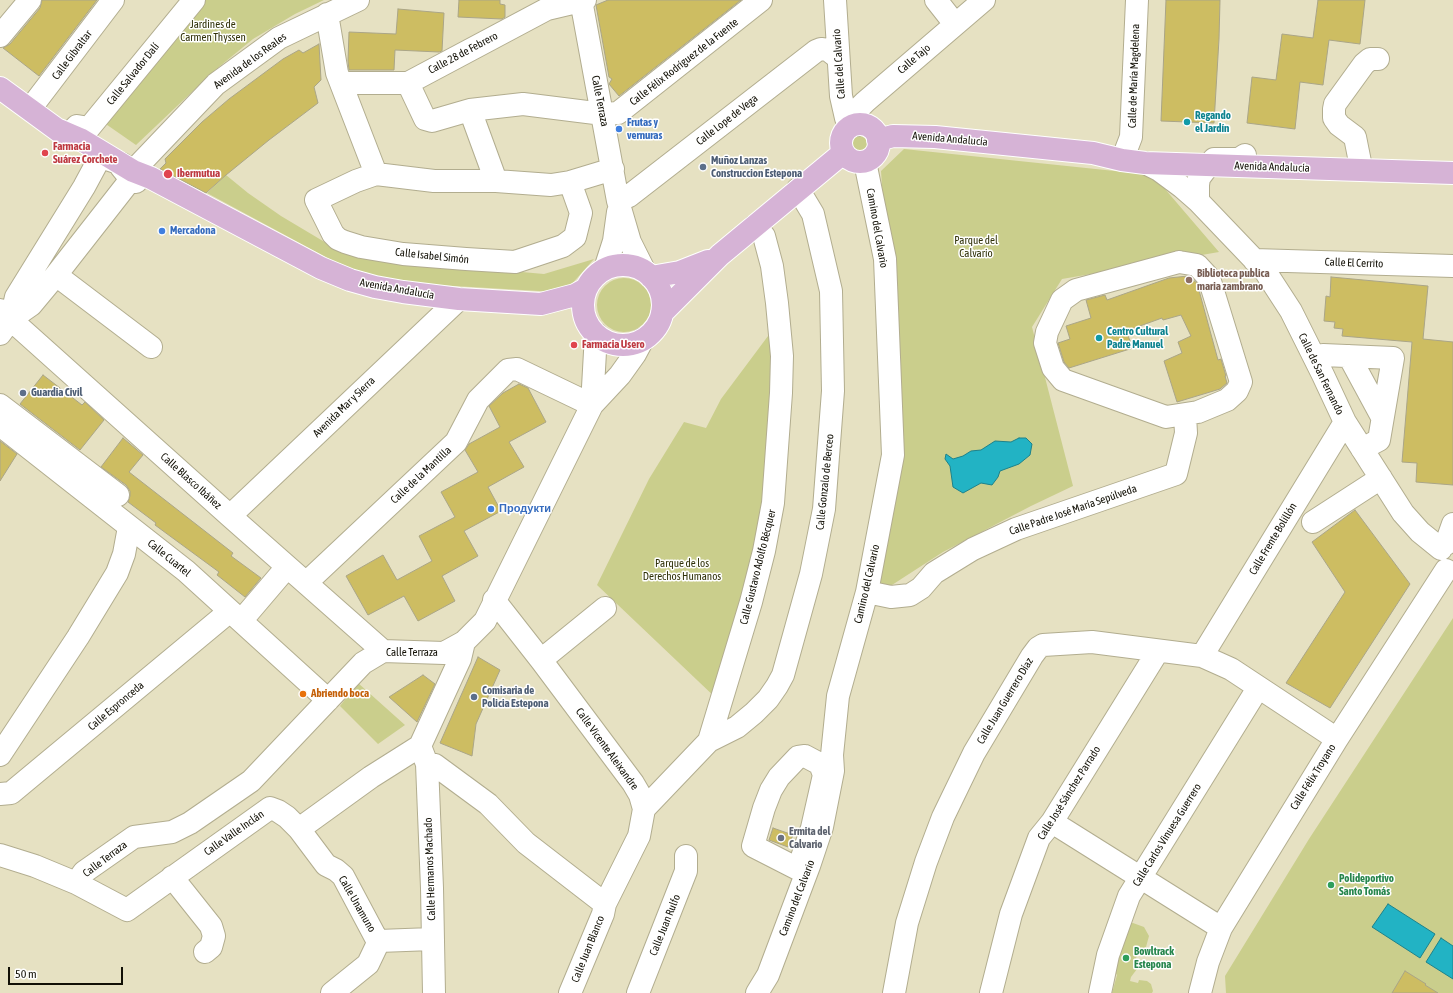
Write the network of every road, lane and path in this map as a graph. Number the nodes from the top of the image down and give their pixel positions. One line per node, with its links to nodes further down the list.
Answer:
1 (30, 0): 13 (street)
2 (113, 0): 19 (street, Calle Gibraltar)
3 (194, 0): 23 (street, Calle Salvador Dalí)
4 (358, 0): 11 (street, Avenida de los Reales)
5 (582, 0): 17 (street, Calle 28 de Febrero); 21 (street, Calle Terraza)
6 (761, 0): 21 (street, Calle Félix Rodríguez de la Fuente)
7 (835, 0): 14 (street, Calle del Calvario)
8 (936, 0): 12 (street)
9 (984, 0): 12 (street, Calle Tajo)
10 (1136, 0): 25 (street, Calle de María Magdelena)
11 (327, 14): 16 (street); 34 (street, Avenida de los Reales)
12 (953, 25): 22 (street, Calle Tajo)
13 (0, 36)
14 (837, 57): 22 (street, Calle del Calvario); 41 (street, Calle Lope de Vega)
15 (1378, 59): 30 (street)
16 (341, 83): 17 (street, Calle 28 de Febrero); 37 (street)
17 (408, 83): 20 (street, Calle Félix Rodríguez de la Fuente)
18 (0, 88): 19 (main road, Avenida Andalucía)
19 (30, 109): 23 (main road, Avenida Andalucía)
20 (470, 110): 21 (street, Calle Félix Rodríguez de la Fuente); 38 (street)
21 (603, 114): 35 (street, Calle Terraza)
22 (854, 125): 24 (main road); 26 (main road)
23 (65, 134): 34 (main road, Avenida Andalucía)
24 (878, 140): 27 (main road, Avenida Andalucía); 29 (main road)
25 (1126, 150): 27 (main road, Avenida Andalucía); 28 (main road, Avenida Andalucía)
26 (843, 153): 29 (main road); 40 (main road)
27 (1093, 153): 31 (main road, Avenida Andalucía)
28 (1245, 155): 30 (main road, Avenida Andalucía); 33 (street)
29 (865, 162): 78 (street, Camino del Calvario)
30 (1360, 162): 32 (main road, Avenida Andalucía)
31 (1145, 163): 33 (main road, Avenida Andalucía); 42 (street, Calle de San Fernando)
32 (1453, 164)
33 (1208, 166): 36 (main road, Avenida Andalucía); 42 (street)
34 (119, 168): 49 (street, Avenida de los Reales); 52 (main road, Avenida Andalucía); 55 (street, Avenida de los Reales)
35 (613, 169): 39 (street, Calle Isabel Simón); 41 (street, Calle Terraza)
36 (1453, 173)
37 (376, 174): 38 (street, Calle Isabel Simón); 39 (street, Calle Isabel Simón)
38 (496, 181): 39 (street, Calle Isabel Simón)
39 (570, 182)
40 (798, 189): 43 (main road); 90 (street, Calle Gonzalo de Berceo)
41 (618, 201): 47 (street, Calle Terraza); 48 (street, Calle Terraza)
42 (1198, 201): 45 (street, Calle de San Fernando)
43 (755, 226): 44 (main road); 90 (street, Calle Gustavo Adolfo Bécquer)
44 (720, 255): 48 (main road); 54 (main road)
45 (1260, 265): 46 (street, Calle El Cerrito); 50 (street, Calle El Cerrito); 60 (street, Calle de San Fernando)
46 (1453, 266)
47 (606, 269): 48 (main road); 51 (main road)
48 (648, 274): 54 (main road)
49 (56, 275): 55 (street, Avenida de los Reales); 58 (street)
50 (1453, 280)
51 (586, 289): 53 (main road, Avenida Andalucía); 56 (main road)
52 (460, 299): 53 (main road, Avenida Andalucía); 70 (street, Avenida Mar y Sierra)
53 (541, 304): 56 (main road, Avenida Andalucía)
54 (662, 313): 57 (main road)
55 (4, 321): 70 (street, Calle Blasco Ibáñez)
56 (592, 329): 57 (main road); 62 (street, Calle Terraza)
57 (643, 339): 62 (street, Calle Terraza)
58 (151, 347)
59 (1349, 356): 60 (street); 64 (street); 64 (street)
60 (1316, 360): 65 (street, Calle de San Fernando)
61 (0, 405): 69 (street)
62 (592, 405): 77 (street, Calle de la Mantilla); 79 (street, Calle Terraza)
63 (1185, 415): 63 (street); 78 (street, Calle Padre José María Sepúlveda)
64 (1382, 417): 67 (street)
65 (1345, 422): 67 (street, Calle de San Fernando); 85 (street, Calle Frente Bolillón)
66 (0, 426): 73 (street, Calle Cuartel)
67 (1362, 449): 68 (street, Calle de San Fernando)
68 (1381, 478): 71 (street); 74 (street, Calle de San Fernando)
69 (118, 495)
70 (230, 516): 75 (street, Calle Blasco Ibáñez)
71 (1313, 522)
72 (1453, 524): 74 (street)
73 (129, 526): 81 (street, Calle Cuartel); 91 (street)
74 (1447, 545): 76 (street)
75 (287, 567): 77 (street, Calle Blasco Ibáñez); 81 (street, Calle Espronceda)
76 (1451, 572): 89 (street, Calle Félix Troyano)
77 (306, 583): 83 (street, Calle Blasco Ibáñez)
78 (867, 592): 93 (street, Camino del Calvario)
79 (494, 600): 82 (street, Calle Terraza); 86 (street, Calle Vicente Aleixandre)
80 (605, 608): 86 (street)
81 (235, 616): 88 (street, Calle Cuartel); 95 (street, Calle Espronceda)
82 (464, 642): 83 (street, Calle Terraza); 92 (street)
83 (384, 651): 88 (street, Calle Terraza)
84 (1158, 651): 85 (street, Calle Juan Guerrero Díaz); 97 (street, Calle José Sánchez Parrado); 115 (street, Calle Juan Guerrero Díaz)
85 (1202, 656): 87 (street, Calle Juan Guerrero Díaz)
86 (541, 660): 96 (street, Calle Vicente Aleixandre)
87 (1258, 688): 89 (street, Calle Juan Guerrero Díaz); 103 (street, Calle Carlos Vinuesa Guerrero)
88 (328, 700): 104 (street, Calle Terraza)
89 (1337, 739): 106 (street, Calle Félix Troyano)
90 (709, 741): 96 (street, Calle Gustavo Adolfo Bécquer)
91 (0, 755)
92 (423, 755): 98 (street); 105 (street); 107 (street, Calle Hermanos Machado)
93 (832, 755): 94 (street); 114 (street, Camino del Calvario)
94 (781, 765)
95 (0, 794)
96 (644, 809): 105 (street)
97 (1052, 822): 103 (street); 116 (street, Calle José Sánchez Parrado)
98 (299, 829): 102 (street, Calle Valle Inclán); 108 (street, Calle Unamuno)
99 (0, 855): 104 (street)
100 (686, 856): 113 (street, Calle Juan Rulfo)
101 (798, 869): 101 (street)
102 (172, 877): 104 (street, Calle Valle Inclán); 109 (street)
103 (1141, 878): 106 (street); 117 (street, Calle Carlos Vinuesa Guerrero)
104 (76, 882)
105 (605, 904): 112 (street, Calle Juan Blanco)
106 (1221, 928): 118 (street, Calle Félix Troyano)
107 (432, 939): 108 (street, Calle Unamuno); 111 (street, Calle Hermanos Machado)
108 (380, 941): 110 (street)
109 (205, 952)
110 (332, 993)
111 (434, 993)
112 (570, 993)
113 (638, 993)
114 (757, 993)
115 (894, 993)
116 (991, 993)
117 (1100, 993)
118 (1200, 993)

